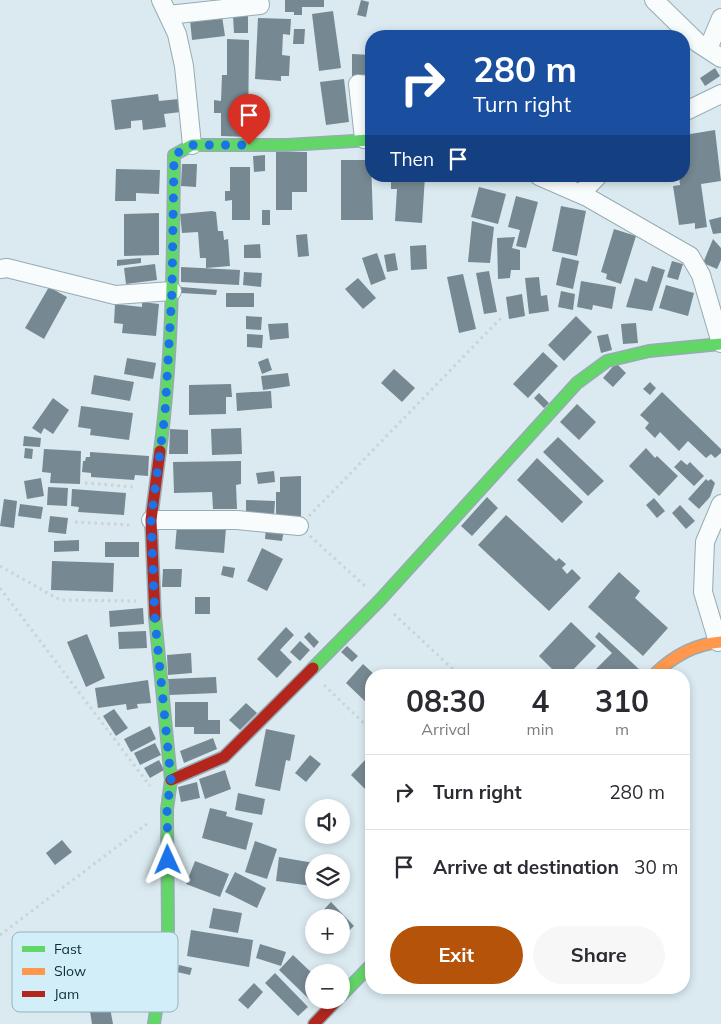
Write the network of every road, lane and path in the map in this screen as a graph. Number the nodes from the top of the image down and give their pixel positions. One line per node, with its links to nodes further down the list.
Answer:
1 (259, 0): 3 (street)
2 (654, 0): 5 (street)
3 (165, 8): 13 (street)
4 (721, 18): 7 (street)
5 (685, 30)
6 (690, 35): 7 (street)
7 (714, 54)
8 (365, 85): 11 (street)
9 (721, 94): 10 (street)
10 (690, 109)
11 (365, 123)
12 (365, 140): 13 (street)
13 (192, 145): 18 (street)
14 (553, 182): 16 (street)
15 (592, 182): 16 (street)
16 (580, 194): 20 (street)
17 (0, 269): 18 (street)
18 (172, 291): 22 (street)
19 (502, 317): 26 (path)
20 (721, 343): 32 (street)
21 (86, 483): 22 (path)
22 (155, 489): 25 (street)
23 (721, 504): 30 (street)
24 (75, 522): 25 (path)
25 (151, 523): 26 (street); 29 (street)
26 (299, 526)
27 (0, 566): 29 (path)
28 (0, 588): 35 (path)
29 (154, 601): 34 (street)
30 (719, 642): 31 (street)
31 (659, 669)
32 (309, 670): 33 (path); 34 (street)
33 (365, 724)
34 (171, 780): 35 (street)
35 (167, 808): 36 (street); 37 (path)
36 (168, 932)
37 (0, 935)
38 (365, 971): 39 (street)
39 (350, 987)
40 (328, 1009): 41 (street)
41 (314, 1024)

